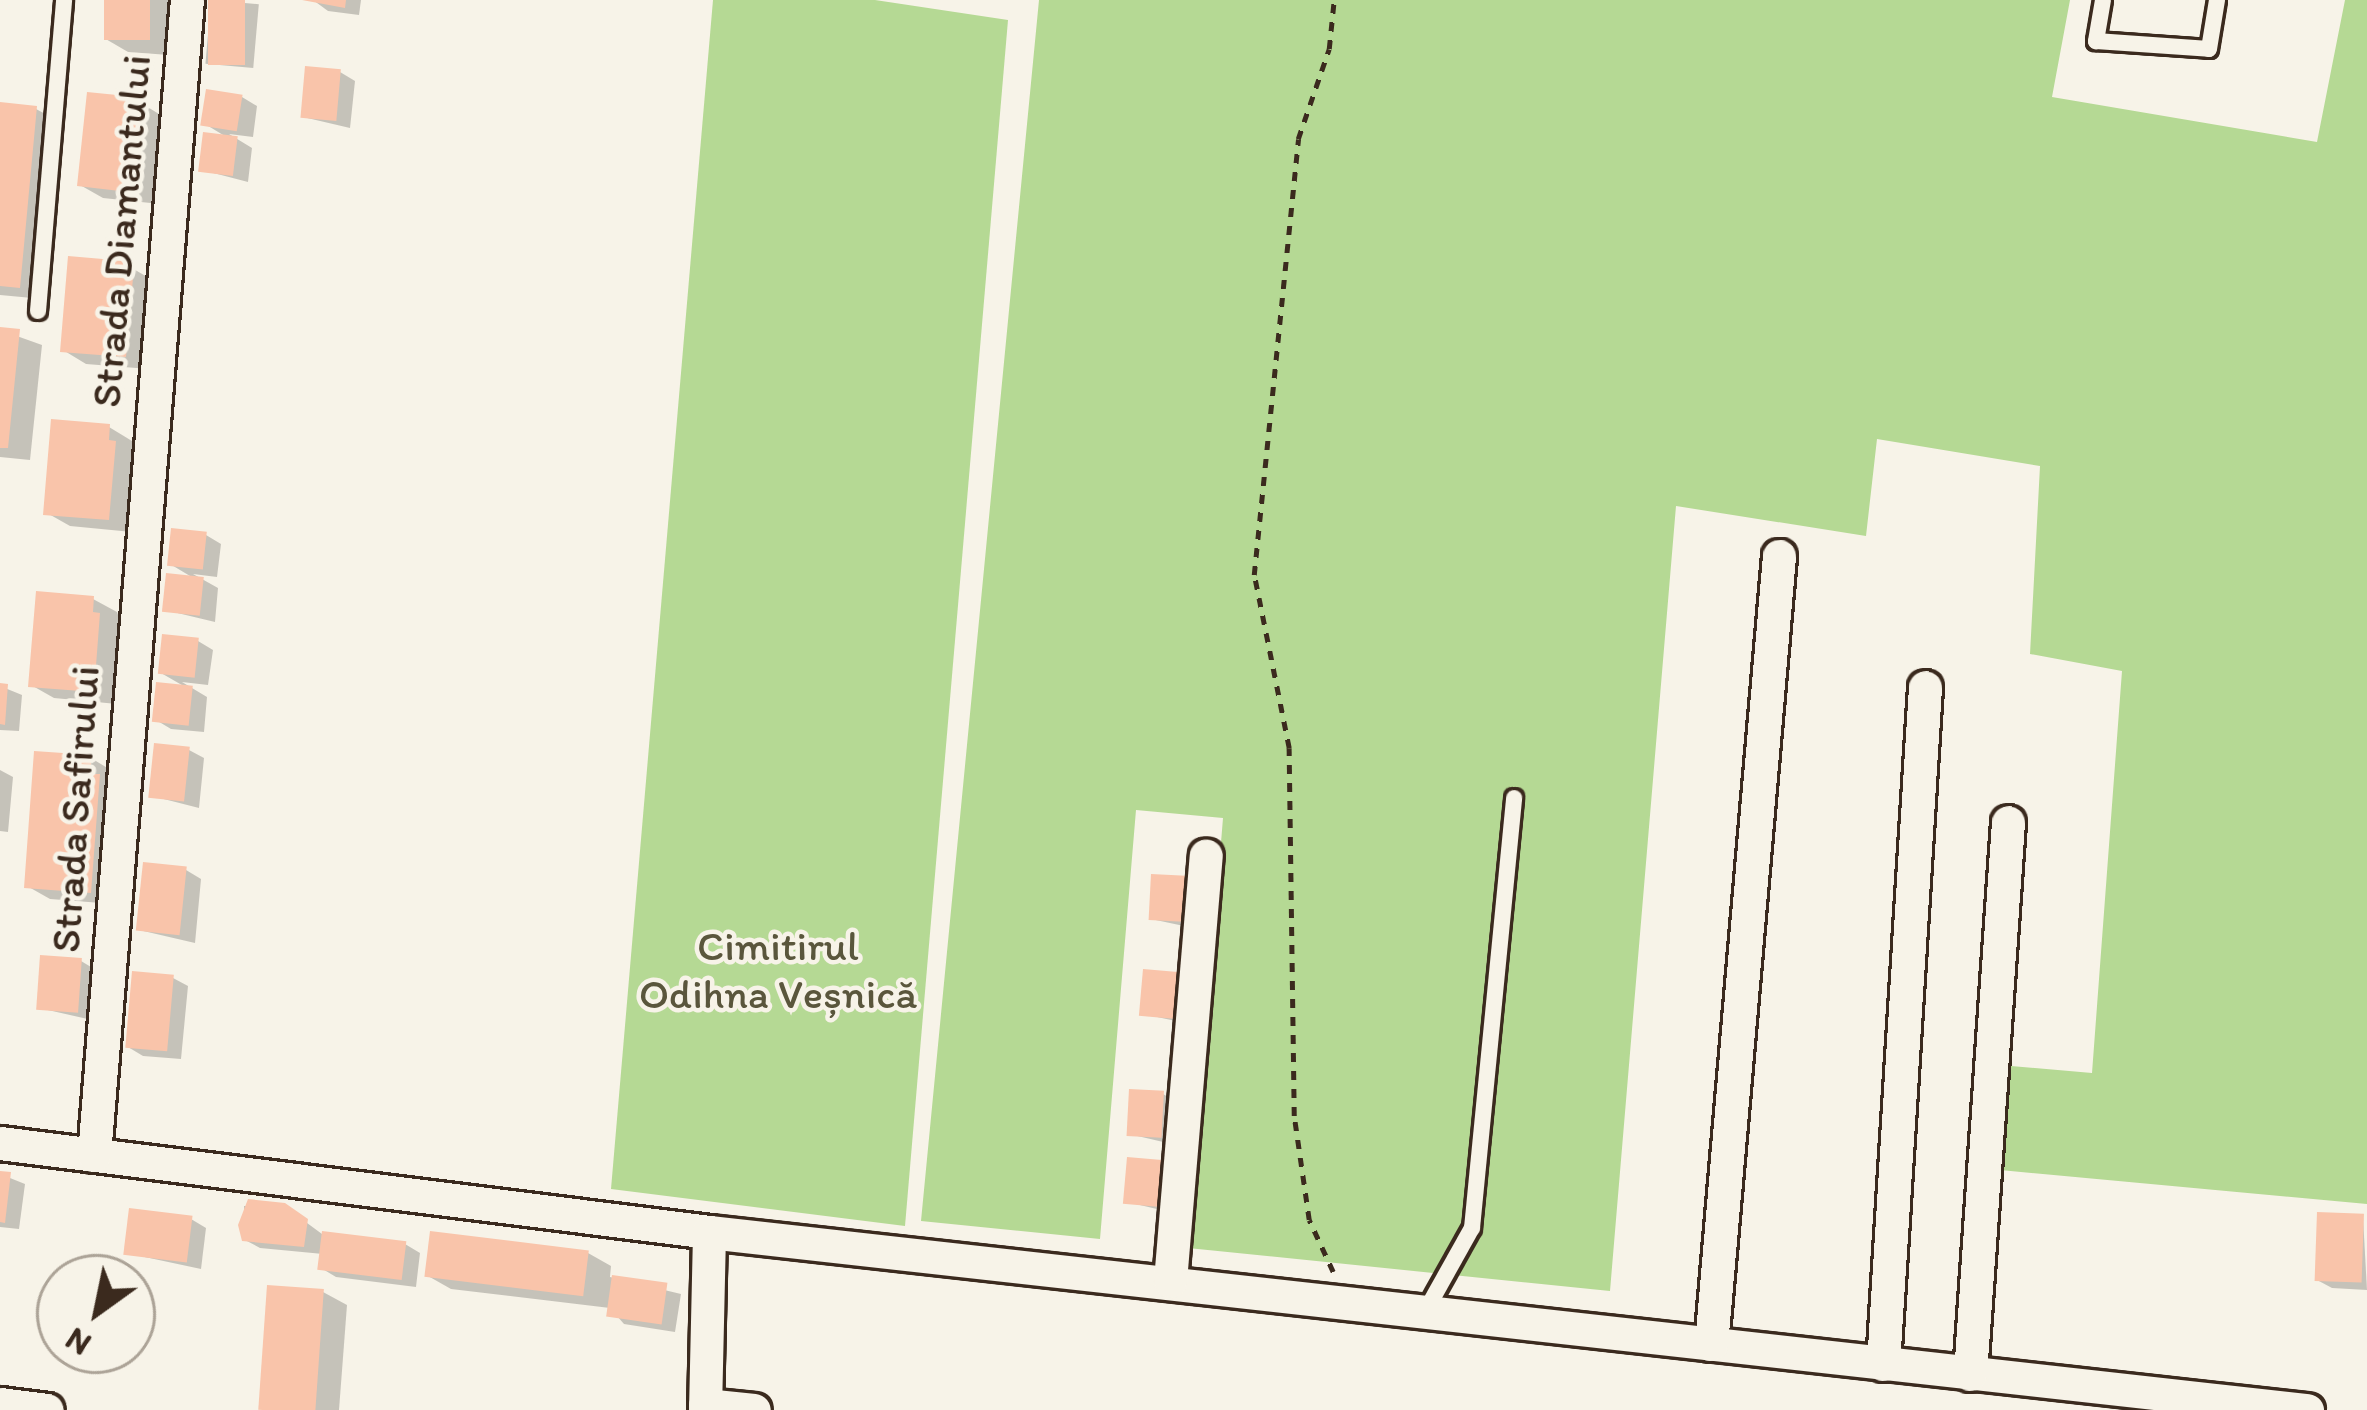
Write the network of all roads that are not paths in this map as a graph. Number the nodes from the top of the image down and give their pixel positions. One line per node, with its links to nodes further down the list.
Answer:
1 (64, 0): 5 (lane)
2 (187, 0): 6 (street, Strada Diamantului)
3 (2103, 0): 4 (lane)
4 (2217, 0)
5 (38, 311)
6 (146, 469): 13 (street, Strada Safirului)
7 (1779, 556): 17 (street)
8 (1925, 687): 18 (street)
9 (1514, 798): 16 (lane)
10 (2008, 822): 19 (street)
11 (1206, 856): 15 (street)
12 (0, 1143): 13 (street)
13 (94, 1155): 14 (street)
14 (710, 1232): 15 (street); 21 (street)
15 (1170, 1281): 16 (street)
16 (1425, 1312): 17 (street)
17 (1711, 1344): 18 (street)
18 (1883, 1364): 19 (street)
19 (1970, 1374): 24 (street)
20 (0, 1404): 22 (street)
21 (705, 1407): 23 (street)
22 (46, 1410)
23 (754, 1410)
24 (2307, 1410)

